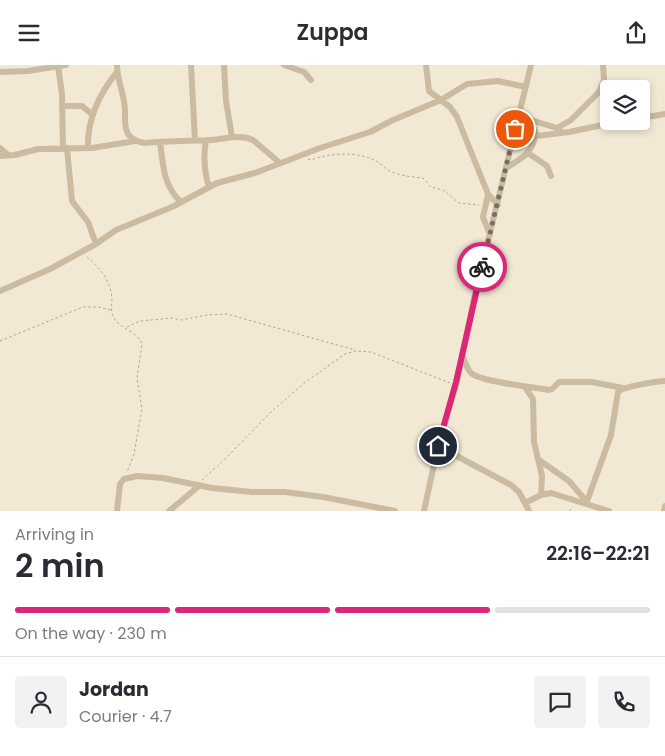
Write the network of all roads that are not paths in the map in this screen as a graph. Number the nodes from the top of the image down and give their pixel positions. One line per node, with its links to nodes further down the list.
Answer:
1 (66, 65): 8 (street)
2 (191, 65): 28 (street)
3 (224, 65): 26 (street)
4 (284, 65): 11 (street)
5 (426, 65): 15 (street)
6 (531, 65): 13 (street)
7 (603, 65): 12 (street)
8 (61, 66): 10 (street); 16 (street)
9 (117, 68): 18 (street); 30 (street)
10 (0, 72)
11 (310, 80)
12 (604, 80)
13 (526, 87): 15 (street); 19 (street)
14 (600, 90): 23 (street)
15 (441, 100): 38 (street); 42 (street)
16 (62, 106): 18 (street); 33 (street)
17 (665, 114): 20 (street)
18 (93, 115): 34 (street)
19 (518, 116): 21 (street); 27 (street)
20 (650, 116)
21 (528, 119): 23 (street); 25 (street)
22 (600, 125): 24 (street)
23 (558, 127): 24 (street)
24 (566, 131): 25 (street)
25 (536, 136): 27 (street); 35 (street)
26 (232, 137): 29 (street); 38 (street)
27 (513, 139): 39 (street)
28 (195, 140): 29 (street); 31 (street)
29 (206, 140): 41 (street)
30 (135, 141): 31 (street); 34 (street)
31 (160, 142): 43 (street)
32 (0, 148): 36 (street)
33 (65, 148): 34 (street); 36 (street); 46 (street)
34 (88, 148)
35 (528, 153): 39 (street); 40 (street)
36 (8, 155): 37 (street)
37 (0, 156)
38 (280, 163): 41 (street)
39 (506, 168): 44 (street)
40 (551, 176)
41 (209, 187): 43 (street)
42 (488, 195): 44 (street); 45 (street)
43 (181, 202): 46 (street)
44 (498, 205): 45 (street)
45 (490, 235): 48 (street)
46 (96, 244): 47 (street)
47 (0, 291)
48 (462, 355): 50 (street); 52 (street)
49 (665, 381): 51 (street)
50 (525, 387): 51 (street); 53 (street)
51 (622, 388): 57 (street)
52 (438, 446): 56 (street); 62 (street)
53 (539, 460): 55 (street); 57 (street)
54 (197, 486): 59 (street); 60 (street); 61 (street)
55 (541, 495): 56 (street); 57 (street)
56 (525, 503): 63 (street)
57 (586, 503): 64 (street)
58 (665, 507): 65 (street)
59 (117, 511)
60 (169, 511)
61 (395, 511)
62 (424, 511)
63 (529, 511)
64 (609, 511)
65 (664, 511)

